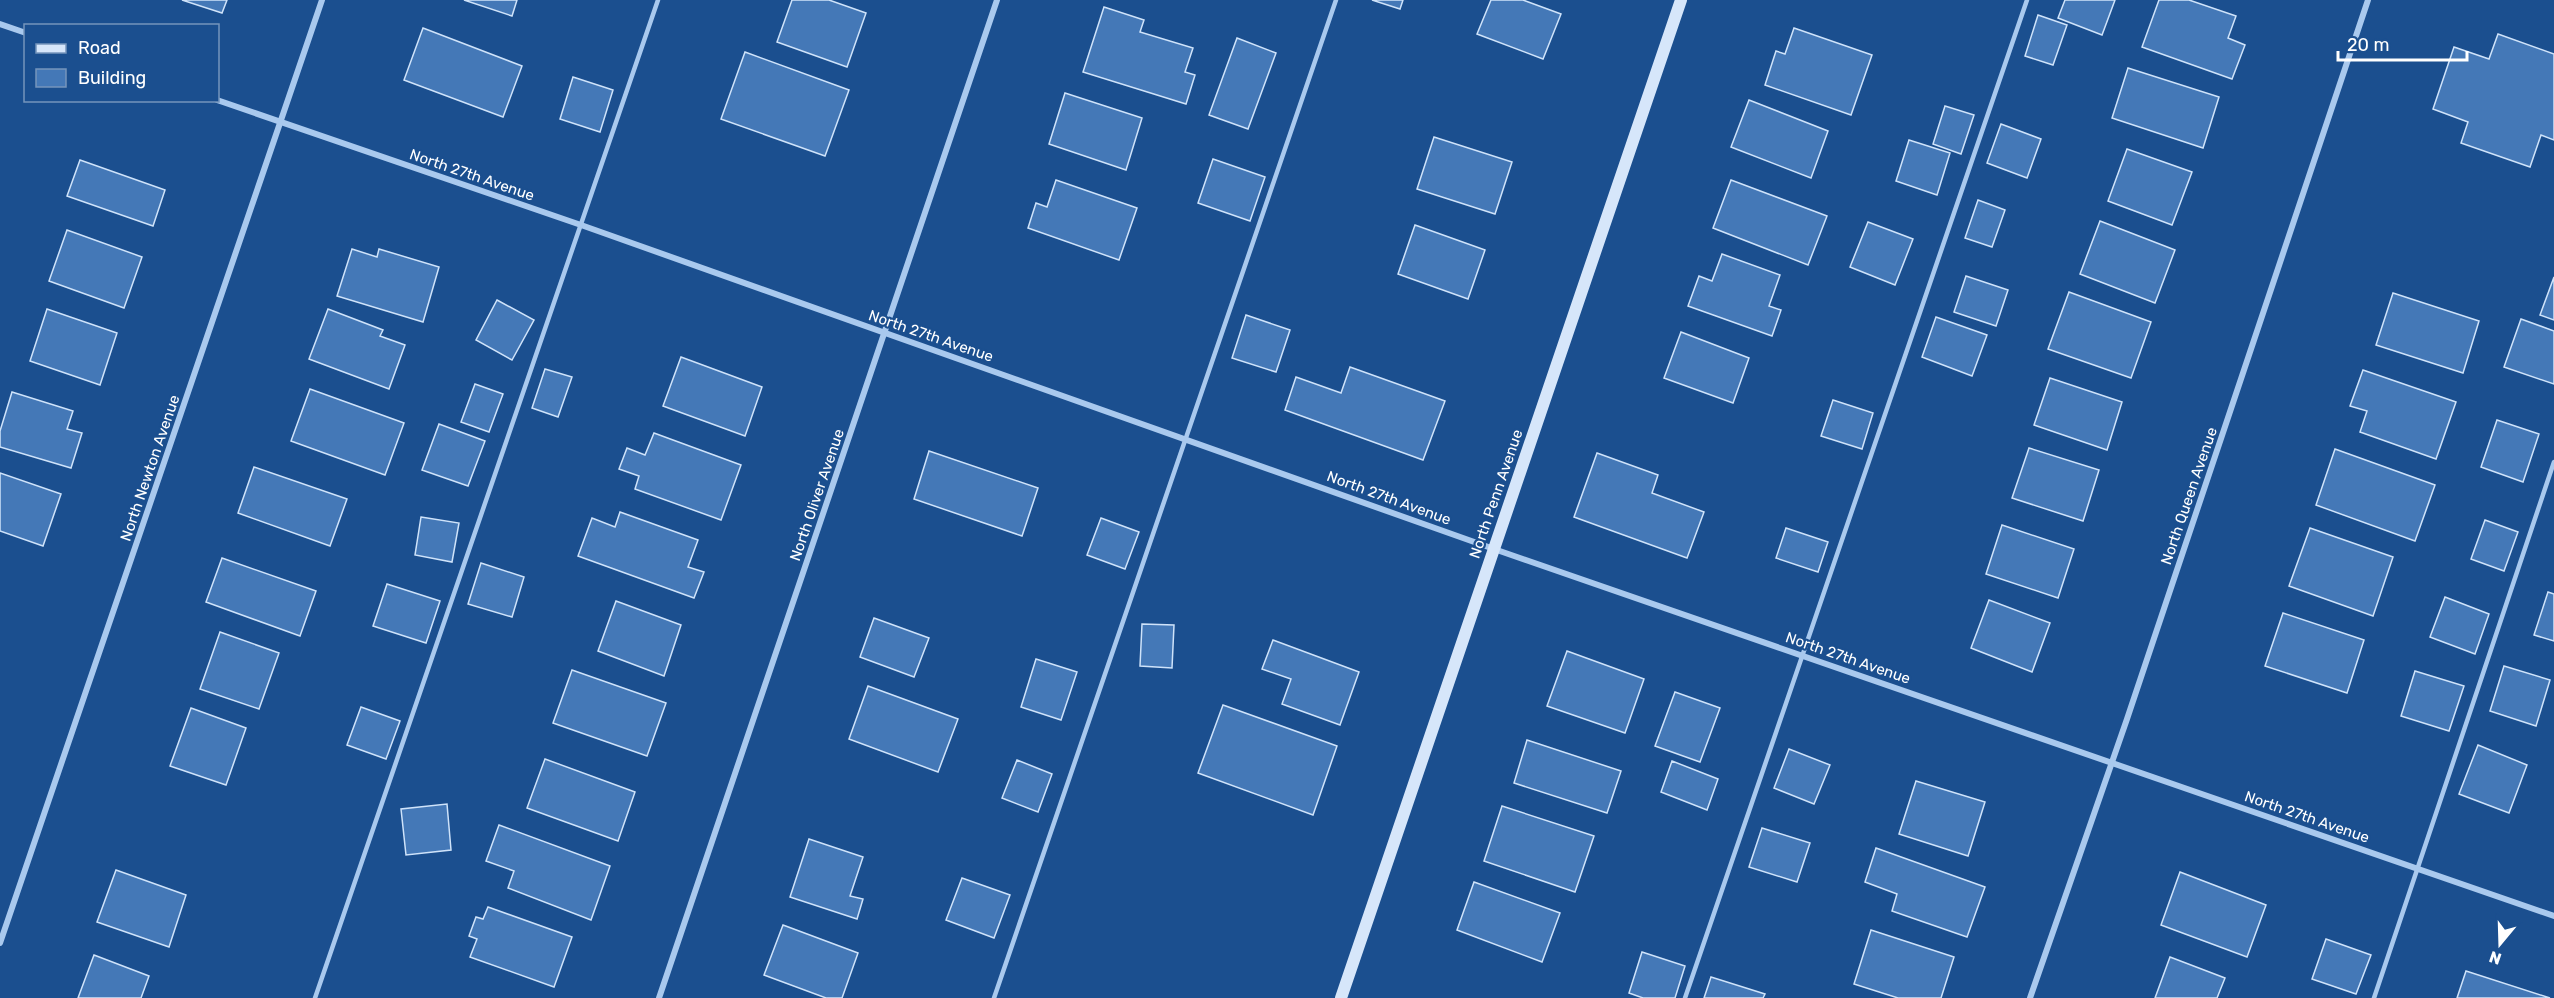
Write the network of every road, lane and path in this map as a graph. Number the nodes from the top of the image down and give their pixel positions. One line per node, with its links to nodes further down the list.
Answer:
1 (322, 0): 11 (street, North Newton Avenue)
2 (658, 0): 12 (lane)
3 (997, 0): 13 (street, North Oliver Avenue)
4 (1336, 0): 14 (lane)
5 (1681, 0): 16 (main road, North Penn Avenue)
6 (2027, 0): 17 (lane)
7 (2368, 0): 18 (street, North Queen Avenue)
8 (0, 24): 9 (street)
9 (24, 32)
10 (219, 101): 11 (street, North 27th Avenue)
11 (281, 123): 12 (street, North 27th Avenue); 21 (street, North Newton Avenue)
12 (581, 225): 13 (street, North 27th Avenue); 22 (lane)
13 (885, 333): 14 (street, North 27th Avenue); 23 (street, North Oliver Avenue)
14 (1188, 438): 16 (street, North 27th Avenue); 24 (lane)
15 (2554, 462): 19 (lane)
16 (1494, 549): 17 (street, North 27th Avenue); 25 (main road, North Penn Avenue)
17 (1801, 654): 18 (street, North 27th Avenue); 26 (lane)
18 (2112, 762): 19 (street, North 27th Avenue); 27 (street, North Queen Avenue)
19 (2418, 868): 20 (street, North 27th Avenue); 28 (lane)
20 (2554, 915)
21 (0, 943)
22 (315, 998)
23 (659, 998)
24 (994, 998)
25 (1341, 998)
26 (1685, 998)
27 (2030, 998)
28 (2374, 998)

